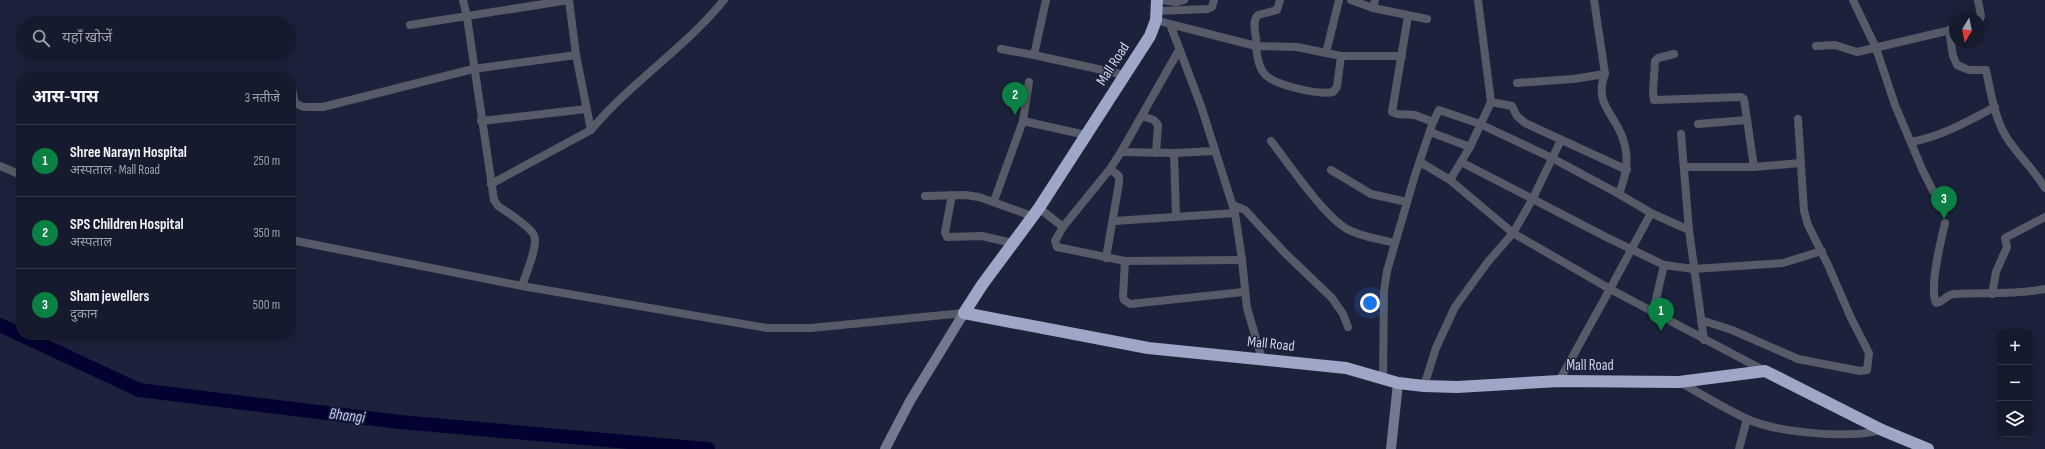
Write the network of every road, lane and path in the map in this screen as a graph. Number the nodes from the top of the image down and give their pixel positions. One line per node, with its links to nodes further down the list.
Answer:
1 (463, 0): 18 (street)
2 (569, 0): 18 (street); 31 (street)
3 (724, 0): 52 (street)
4 (1046, 0): 32 (street)
5 (1184, 0): 15 (street)
6 (1214, 0): 15 (street)
7 (1280, 0): 23 (street)
8 (1339, 0): 29 (street)
9 (1352, 0): 14 (street)
10 (1478, 0): 40 (street)
11 (1594, 0): 36 (street)
12 (1853, 0): 25 (street)
13 (1978, 0): 16 (street)
14 (1374, 4): 17 (street)
15 (1158, 8): 20 (street); 37 (highway, Mall Road)
16 (1980, 12)
17 (1408, 16): 19 (street); 34 (street)
18 (467, 17): 21 (street); 35 (street)
19 (1427, 19)
20 (1170, 24): 23 (street); 28 (street)
21 (410, 25)
22 (1949, 30): 25 (street)
23 (1256, 46): 29 (street); 33 (street)
24 (1816, 46): 25 (street)
25 (1876, 48): 58 (street)
26 (1953, 48): 42 (street)
27 (1001, 49): 32 (street)
28 (1179, 50): 44 (street); 60 (street)
29 (1326, 53): 33 (street)
30 (1674, 54): 46 (street)
31 (576, 55): 35 (street); 43 (street)
32 (1034, 55): 37 (street)
33 (1341, 56): 34 (street)
34 (1402, 56): 49 (street)
35 (473, 69): 41 (street); 47 (street)
36 (1605, 74): 39 (street); 73 (street)
37 (1125, 75): 55 (highway, Mall Road)
38 (1029, 82): 48 (street)
39 (1517, 83)
40 (1491, 102): 50 (street); 56 (street)
41 (296, 104)
42 (1995, 107): 58 (street); 77 (street)
43 (586, 109): 47 (street); 52 (street)
44 (1142, 116): 61 (street); 62 (street)
45 (1798, 119): 67 (street)
46 (1746, 120): 51 (street); 69 (street)
47 (482, 121): 76 (street)
48 (1023, 121): 55 (street); 83 (street)
49 (1433, 122): 50 (street); 53 (street)
50 (1480, 124): 59 (street); 64 (street)
51 (1698, 124)
52 (591, 130): 76 (street)
53 (1430, 132): 59 (street); 65 (street)
54 (1681, 134): 70 (street)
55 (1086, 135): 86 (highway, Mall Road)
56 (1561, 140): 64 (street); 73 (street)
57 (1271, 141): 97 (street)
58 (1911, 142): 78 (street)
59 (1470, 147): 66 (street)
60 (1214, 151): 63 (street); 85 (street)
61 (1121, 152): 62 (street); 71 (street)
62 (1156, 153): 63 (street)
63 (1174, 153): 88 (street)
64 (1552, 158): 79 (street); 82 (street)
65 (1420, 162): 75 (street); 84 (street)
66 (1461, 162): 75 (street); 82 (street)
67 (1800, 164): 69 (street); 99 (street)
68 (0, 166): 74 (street)
69 (1754, 167): 70 (street)
70 (1684, 168): 93 (street)
71 (1110, 169): 90 (street); 92 (street)
72 (1331, 170): 84 (street)
73 (1627, 170): 79 (street)
74 (16, 173)
75 (1450, 180): 94 (street)
76 (491, 184): 105 (street)
77 (2045, 188)
78 (1933, 191)
79 (1619, 194): 87 (street)
80 (952, 195): 81 (street); 83 (street); 96 (street)
81 (925, 196)
82 (1532, 200): 94 (street); 98 (street)
83 (994, 201): 86 (street)
84 (1407, 202): 97 (street)
85 (1234, 209): 88 (street); 101 (street); 113 (street)
86 (1035, 212): 92 (street); 96 (highway, Mall Road)
87 (1651, 213): 93 (street); 98 (street)
88 (1176, 216): 90 (street)
89 (2045, 217): 109 (street)
90 (1114, 220): 100 (street)
91 (1945, 222): 109 (street)
92 (1063, 227): 100 (street)
93 (1689, 230): 104 (street)
94 (1513, 233): 106 (street); 121 (street)
95 (296, 241): 105 (street)
96 (1012, 243): 111 (highway, Mall Road)
97 (1394, 243): 117 (street)
98 (1632, 250): 103 (street); 106 (street)
99 (1822, 251): 104 (street); 112 (street)
100 (1106, 258): 102 (street)
101 (1242, 260): 102 (street); 108 (street)
102 (1125, 261): 108 (street)
103 (1664, 266): 104 (street); 110 (street)
104 (1694, 269): 112 (street)
105 (522, 286): 111 (street)
106 (1610, 288): 110 (street); 118 (street)
107 (2045, 289): 109 (street)
108 (1244, 292): 115 (street)
109 (1992, 294)
110 (1653, 312): 114 (street)
111 (964, 313): 115 (highway, Mall Road); 124 (street)
112 (1701, 320): 114 (street)
113 (1348, 327)
114 (1704, 340): 116 (street)
115 (1262, 359): 117 (highway, Mall Road)
116 (1765, 371): 119 (highway, Mall Road); 123 (highway)
117 (1383, 378): 120 (highway, Mall Road)
118 (1559, 381): 119 (highway, Mall Road); 121 (highway, Mall Road)
119 (1679, 382): 122 (street)
120 (1398, 383): 121 (highway, Mall Road); 125 (street)
121 (1424, 386)
122 (1747, 419): 123 (street); 126 (street)
123 (1882, 430): 127 (highway)
124 (885, 449)
125 (1391, 449)
126 (1740, 449)
127 (1928, 449)

